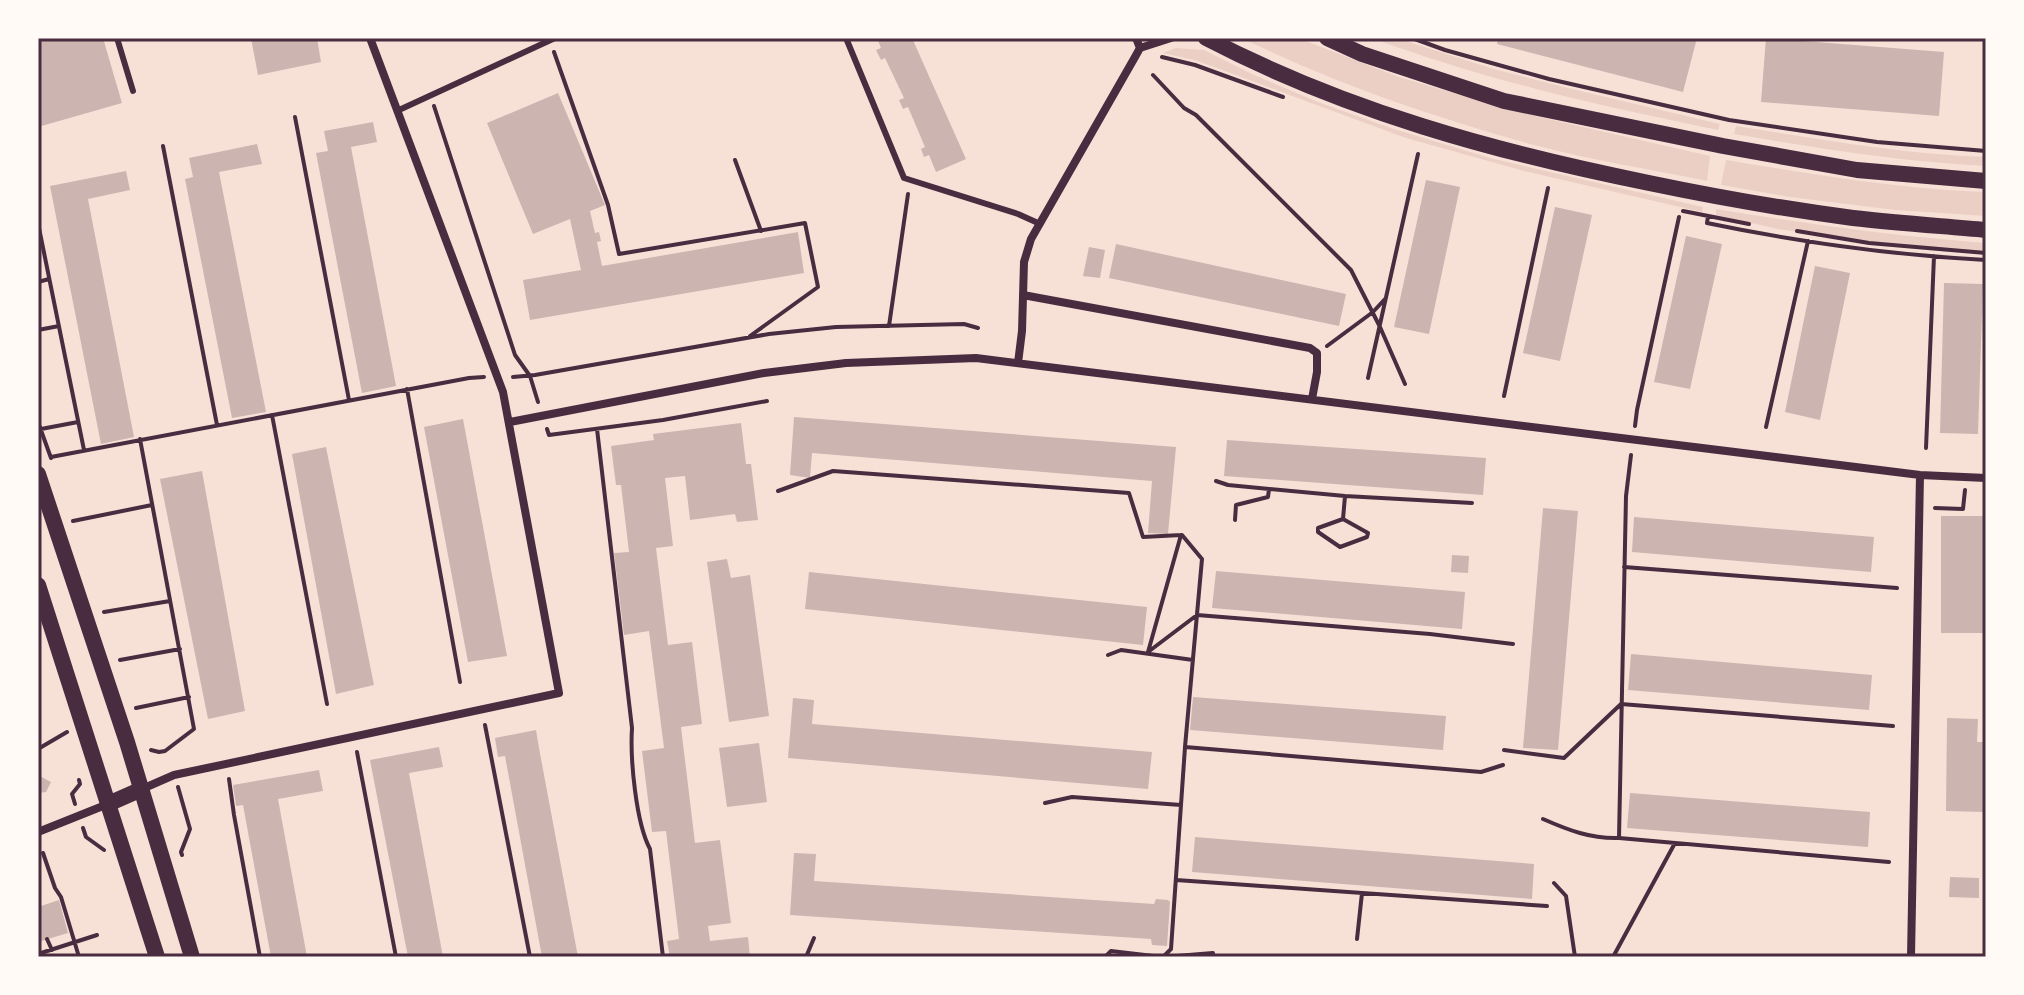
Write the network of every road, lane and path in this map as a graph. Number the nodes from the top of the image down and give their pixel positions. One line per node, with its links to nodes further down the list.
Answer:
1 (117, 38): 13 (lane)
2 (370, 38): 15 (street)
3 (555, 38): 14 (lane)
4 (846, 38): 23 (lane)
5 (1136, 38): 10 (street)
6 (1171, 38): 10 (street)
7 (1327, 38): 19 (main road)
8 (1412, 38): 17 (path)
9 (1205, 39): 26 (main road)
10 (1140, 48): 29 (street)
11 (554, 52): 31 (path)
12 (1153, 75): 39 (path)
13 (133, 91)
14 (431, 96): 15 (lane); 48 (path)
15 (399, 110): 49 (street)
16 (295, 117): 55 (path)
17 (1729, 120): 19 (path); 20 (path)
18 (163, 146): 61 (path)
19 (1723, 146): 24 (main road)
20 (1986, 151)
21 (1418, 154): 38 (path)
22 (735, 160): 31 (path)
23 (910, 180): 29 (lane); 41 (path)
24 (1986, 181)
25 (1548, 188): 53 (path)
26 (1712, 196): 30 (main road); 32 (path)
27 (1679, 217): 66 (path)
28 (38, 223): 35 (path)
29 (1038, 223): 37 (street)
30 (1986, 230)
31 (761, 231): 45 (path)
32 (1808, 241): 33 (path); 62 (path)
33 (1934, 256): 34 (path); 67 (path)
34 (1986, 260)
35 (49, 279): 36 (path); 40 (path)
36 (38, 282)
37 (1023, 295): 46 (street); 47 (street)
38 (1387, 297): 39 (path); 42 (path)
39 (1373, 312): 42 (path); 46 (path)
40 (59, 326): 44 (path); 59 (path)
41 (889, 326): 43 (path); 45 (path)
42 (1380, 327): 50 (path); 51 (path)
43 (978, 328)
44 (38, 330)
45 (748, 337): 48 (path)
46 (1317, 353): 54 (street)
47 (1018, 363): 54 (street); 58 (street)
48 (530, 376): 49 (path); 58 (path)
49 (497, 377): 52 (path); 60 (street)
50 (1368, 378)
51 (1405, 384)
52 (407, 389): 55 (path); 95 (path)
53 (1504, 396)
54 (1312, 399): 66 (street)
55 (349, 400): 57 (path)
56 (767, 401): 64 (path)
57 (272, 415): 61 (path); 97 (path)
58 (542, 416): 60 (street); 64 (path)
59 (78, 422): 63 (path); 68 (path)
60 (510, 422): 110 (street)
61 (217, 425): 65 (path)
62 (1766, 427)
63 (41, 429)
64 (597, 429): 141 (path)
65 (140, 439): 68 (path); 78 (path)
66 (1634, 440): 71 (street); 83 (path)
67 (1926, 448)
68 (84, 450): 69 (path)
69 (51, 457)
70 (38, 474): 110 (main road)
71 (1920, 475): 72 (street); 147 (street)
72 (1986, 478)
73 (1216, 481): 74 (path)
74 (1269, 489): 76 (path); 80 (path)
75 (778, 491): 82 (path)
76 (1345, 496): 77 (path); 79 (path)
77 (1472, 503)
78 (152, 505): 81 (path); 86 (path)
79 (1343, 519): 79 (path)
80 (1235, 520)
81 (73, 521)
82 (1181, 535): 88 (path); 91 (path)
83 (1624, 567): 85 (path); 98 (path)
84 (38, 585): 113 (main road)
85 (1897, 588)
86 (170, 601): 87 (path); 90 (path)
87 (104, 612)
88 (1197, 615): 89 (path); 91 (path); 94 (path)
89 (1513, 644)
90 (180, 649): 93 (path); 96 (path)
91 (1148, 652): 92 (path); 94 (path)
92 (1108, 655)
93 (120, 660)
94 (1193, 660): 104 (path)
95 (460, 682)
96 (189, 697): 99 (path); 103 (path)
97 (327, 704)
98 (1621, 704): 101 (path); 106 (path); 117 (path)
99 (136, 708)
100 (485, 725): 140 (path)
101 (1893, 726)
102 (67, 732): 105 (path)
103 (148, 745)
104 (1185, 747): 108 (path); 114 (path)
105 (38, 749)
106 (1504, 750)
107 (357, 752): 139 (path)
108 (1503, 765)
109 (229, 779): 138 (path)
110 (142, 789): 113 (main road); 137 (main road)
111 (181, 795): 119 (path)
112 (1045, 803): 114 (path)
113 (108, 804): 116 (street); 136 (main road)
114 (1181, 805): 122 (path)
115 (1543, 819): 117 (path)
116 (38, 832)
117 (1619, 838): 118 (path)
118 (1675, 843): 121 (path); 146 (path)
119 (181, 852)
120 (43, 853): 130 (path)
121 (1889, 862)
122 (1176, 880): 124 (path); 144 (path)
123 (1554, 883): 145 (path)
124 (1362, 893): 125 (path); 129 (path)
125 (1547, 906)
126 (97, 935): 130 (path)
127 (814, 938): 142 (path)
128 (47, 939): 131 (path)
129 (1357, 939)
130 (75, 943): 131 (path); 135 (path)
131 (52, 950): 133 (path)
132 (1213, 953): 144 (path)
133 (38, 954)
134 (1124, 955): 143 (path); 144 (path)
135 (79, 957)
136 (157, 957)
137 (192, 957)
138 (260, 957)
139 (396, 957)
140 (530, 957)
141 (663, 957)
142 (806, 957)
143 (1105, 957)
144 (1163, 957)
145 (1575, 957)
146 (1613, 957)
147 (1911, 957)

